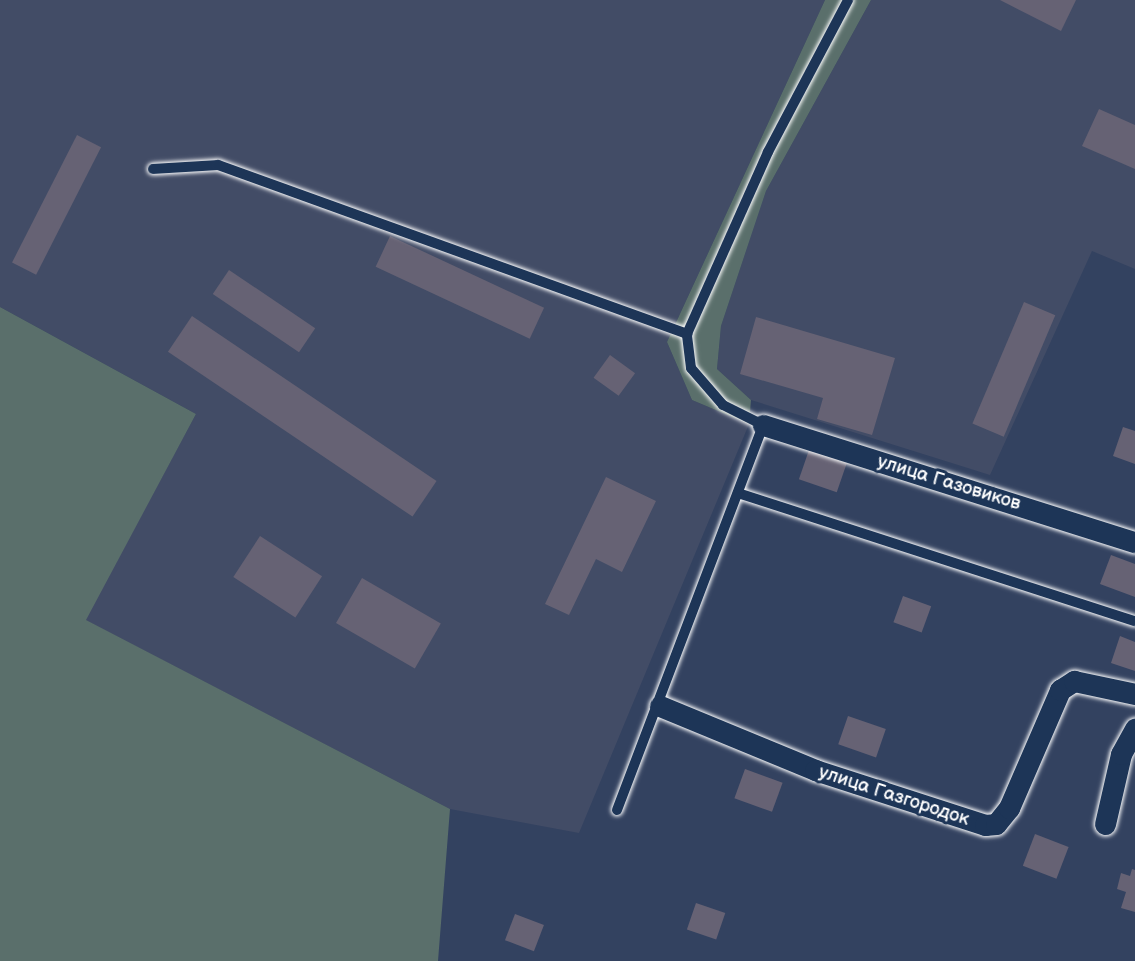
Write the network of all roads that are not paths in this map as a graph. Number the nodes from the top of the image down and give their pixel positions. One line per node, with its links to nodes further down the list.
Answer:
1 (848, 0): 3 (lane)
2 (153, 169): 3 (lane)
3 (687, 334): 4 (lane)
4 (763, 425): 5 (lane); 6 (street, улица Газовиков)
5 (738, 493): 7 (lane); 9 (lane)
6 (1135, 542)
7 (1135, 621)
8 (1135, 694): 9 (street, улица Газгородок)
9 (660, 706): 11 (lane)
10 (1135, 729): 12 (street)
11 (617, 810)
12 (1105, 824)

